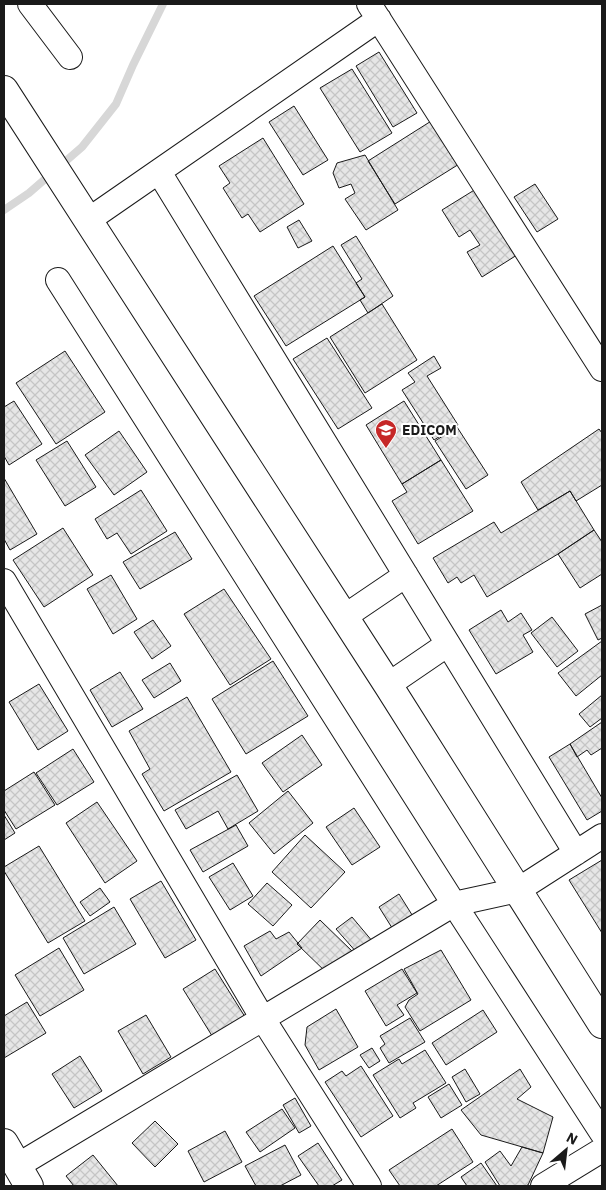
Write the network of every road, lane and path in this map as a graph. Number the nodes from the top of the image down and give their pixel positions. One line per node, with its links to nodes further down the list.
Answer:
1 (30, 4): 3 (street)
2 (374, 12): 5 (street); 8 (street)
3 (70, 57)
4 (4, 90): 6 (highway)
5 (159, 172): 6 (street); 9 (street)
6 (87, 221): 11 (highway)
7 (58, 280): 17 (street)
8 (602, 369)
9 (406, 575): 11 (street); 12 (street)
10 (4, 581): 19 (street)
11 (344, 617): 13 (highway)
12 (448, 644): 13 (street); 15 (street)
13 (388, 685): 16 (highway)
14 (602, 836): 15 (street)
15 (576, 853): 16 (street)
16 (518, 890): 17 (street); 18 (highway)
17 (454, 904): 19 (street); 21 (street)
18 (595, 996): 20 (highway)
19 (263, 1019): 23 (street); 24 (street)
20 (602, 1024)
21 (602, 1133)
22 (602, 1150): 25 (street)
23 (22, 1173)
24 (369, 1186)
25 (543, 1186)

